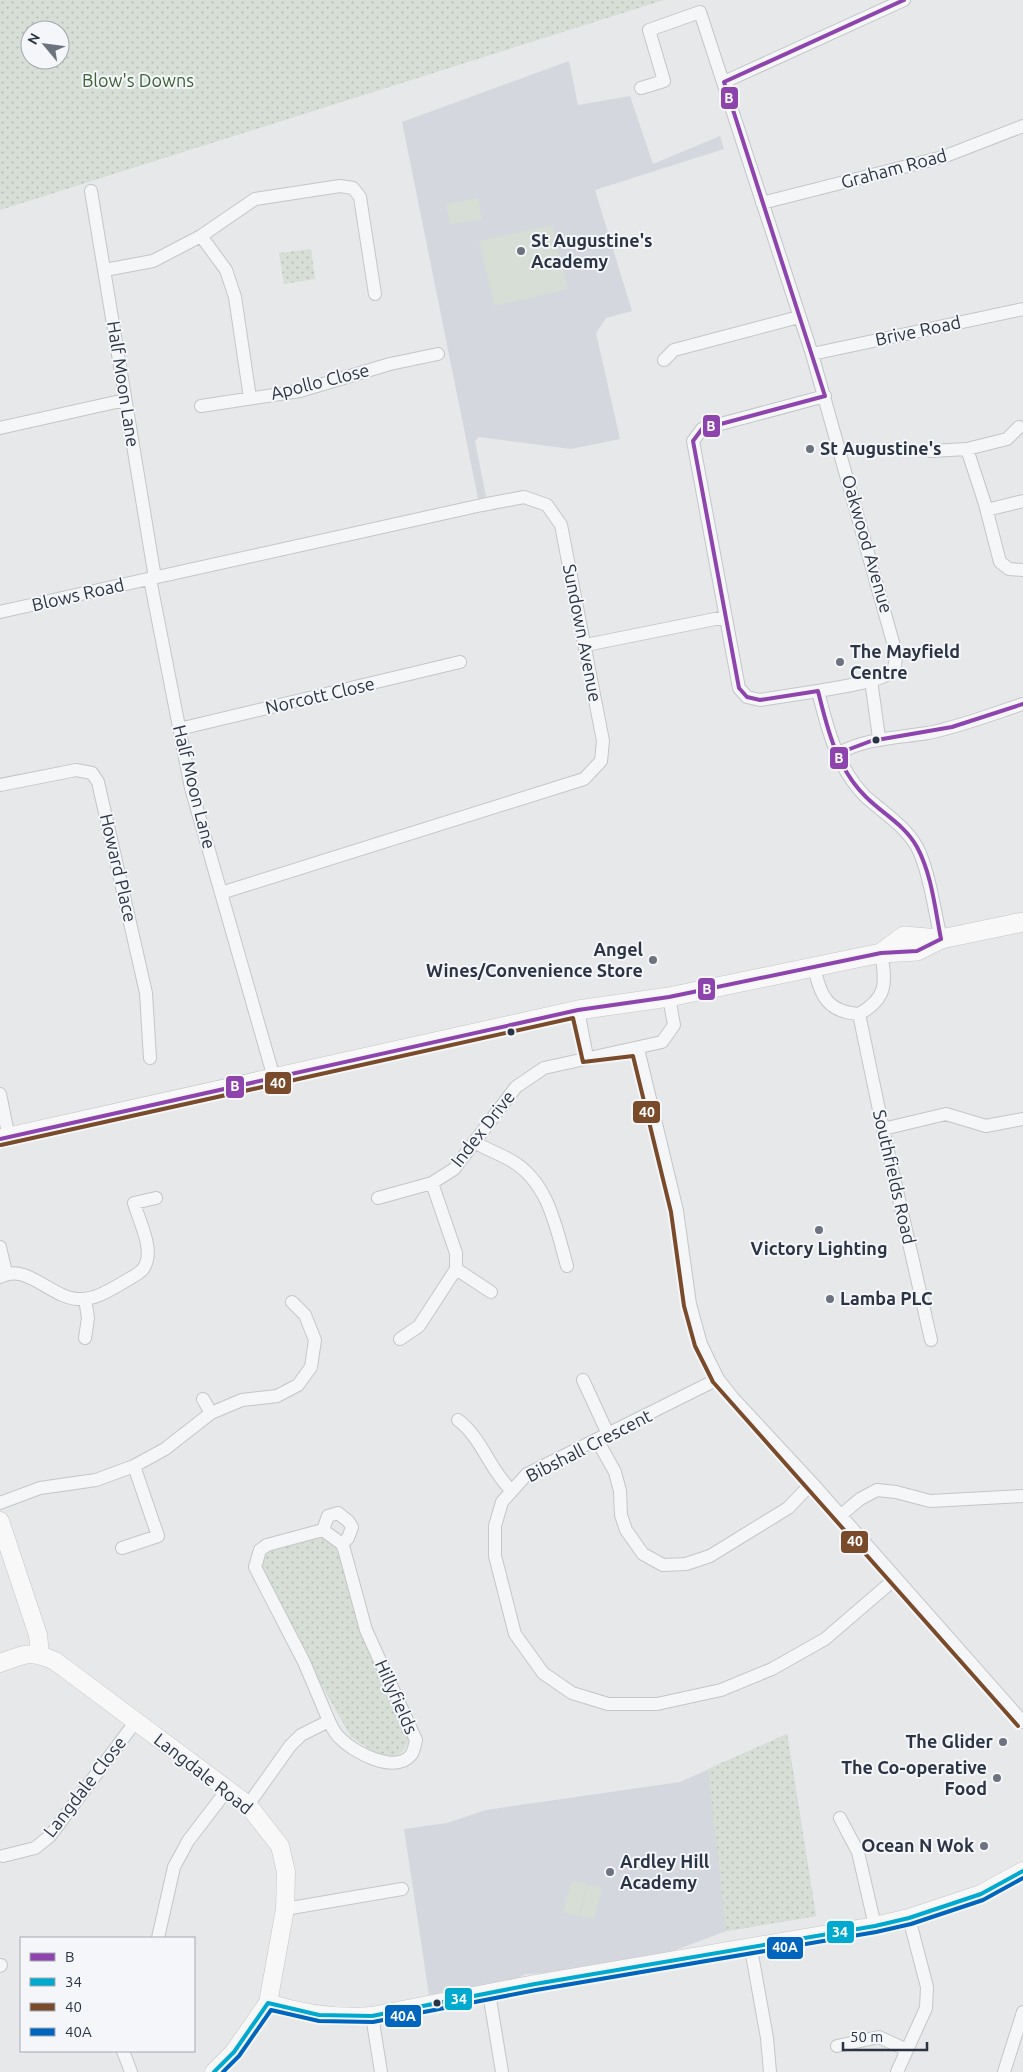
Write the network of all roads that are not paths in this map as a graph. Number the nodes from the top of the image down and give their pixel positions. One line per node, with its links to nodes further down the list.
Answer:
1 (904, 0): 2 (street)
2 (724, 82): 3 (street, Oakwood Avenue); 6 (street, Oakwood Avenue)
3 (640, 88)
4 (1023, 126): 6 (street, Graham Road)
5 (91, 191): 8 (street, Half Moon Lane)
6 (762, 202): 11 (street, Oakwood Avenue)
7 (201, 236): 8 (street); 9 (street); 16 (street)
8 (105, 270): 17 (street, Half Moon Lane)
9 (375, 294)
10 (1023, 309): 13 (street, Brive Road)
11 (800, 317): 13 (street, Oakwood Avenue); 14 (street)
12 (438, 354): 16 (street, Apollo Close)
13 (812, 354): 15 (street, Oakwood Avenue)
14 (664, 360)
15 (825, 396): 28 (street, Oakwood Avenue); 31 (street, Oakwood Avenue)
16 (250, 398): 18 (street, Apollo Close)
17 (125, 400): 20 (street); 26 (street, Half Moon Lane)
18 (201, 406)
19 (1019, 427): 21 (street)
20 (0, 428)
21 (968, 449): 22 (street); 24 (street)
22 (931, 450)
23 (1023, 501): 24 (street)
24 (987, 510): 25 (street)
25 (1023, 570)
26 (153, 578): 27 (street, Blows Road); 29 (street, Sundown Avenue); 34 (street, Half Moon Lane)
27 (0, 612)
28 (726, 616): 29 (street); 32 (street, Oakwood Avenue)
29 (586, 645): 38 (street, Sundown Avenue)
30 (460, 662): 34 (street, Norcott Close)
31 (871, 680): 32 (street, Oakwood Avenue); 35 (street)
32 (818, 691): 36 (street)
33 (1023, 704): 35 (street)
34 (179, 729): 38 (street, Half Moon Lane)
35 (879, 738): 36 (street)
36 (839, 753): 40 (street)
37 (0, 785): 48 (street, Howard Place)
38 (221, 892): 49 (street, Half Moon Lane)
39 (1023, 922): 40 (main road)
40 (941, 939): 41 (main road)
41 (881, 953): 42 (main road); 45 (street)
42 (814, 967): 43 (main road); 45 (street)
43 (670, 997): 44 (main road); 46 (street, Index Drive)
44 (578, 1010): 47 (street); 49 (main road)
45 (860, 1014): 52 (street, Southfields Road)
46 (638, 1049): 47 (street, Index Drive); 68 (street)
47 (587, 1057): 54 (street, Index Drive)
48 (150, 1058)
49 (274, 1078): 53 (main road)
50 (0, 1094): 53 (street)
51 (1023, 1119): 52 (street)
52 (883, 1129): 67 (street, Southfields Road)
53 (5, 1138)
54 (474, 1142): 55 (street, Index Drive); 59 (street)
55 (432, 1183): 57 (street, Index Drive); 60 (street)
56 (156, 1198): 63 (street)
57 (378, 1198)
58 (0, 1247): 61 (street)
59 (567, 1266)
60 (456, 1268): 62 (street); 66 (street)
61 (3, 1275): 63 (street)
62 (491, 1292)
63 (85, 1299): 65 (street)
64 (292, 1302): 71 (street)
65 (85, 1338)
66 (400, 1339)
67 (930, 1340)
68 (718, 1379): 73 (street, Bibshall Crescent); 75 (street)
69 (583, 1380): 73 (street)
70 (203, 1399): 71 (street)
71 (211, 1413): 74 (street)
72 (458, 1420): 76 (street)
73 (602, 1437): 75 (street); 76 (street, Bibshall Crescent)
74 (134, 1466): 78 (street); 83 (street)
75 (812, 1483): 79 (street)
76 (511, 1490): 84 (street, Bibshall Crescent)
77 (1023, 1496): 79 (street)
78 (0, 1503)
79 (840, 1516): 84 (street)
80 (0, 1521): 85 (street)
81 (323, 1530): 82 (street); 82 (street); 88 (street, Hillyfields)
82 (342, 1544): 88 (street, Hillyfields)
83 (122, 1548)
84 (896, 1578): 89 (street)
85 (40, 1655): 86 (street); 87 (street, Langdale Road)
86 (0, 1663)
87 (136, 1721): 90 (street, Langdale Road); 93 (street, Langdale Close)
88 (329, 1721): 91 (street)
89 (1023, 1722)
90 (227, 1790): 91 (street, Langdale Road); 99 (street)
91 (248, 1805): 96 (street, Langdale Road)
92 (840, 1818): 98 (street)
93 (3, 1856)
94 (1023, 1871): 97 (street)
95 (402, 1889): 96 (street)
96 (285, 1909): 102 (street, Langdale Road)
97 (909, 1918): 98 (street); 106 (street)
98 (875, 1926): 100 (street)
99 (158, 1937)
100 (751, 1949): 101 (street); 112 (street)
101 (489, 1993): 104 (street); 111 (street)
102 (268, 2003): 104 (street); 108 (street, Langdale Road)
103 (1023, 2012): 114 (street)
104 (372, 2016): 110 (street)
105 (837, 2046): 106 (street)
106 (905, 2049): 113 (street)
107 (123, 2052): 109 (street)
108 (217, 2071)
109 (131, 2072)
110 (381, 2072)
111 (502, 2072)
112 (770, 2072)
113 (897, 2072)
114 (1004, 2072)

